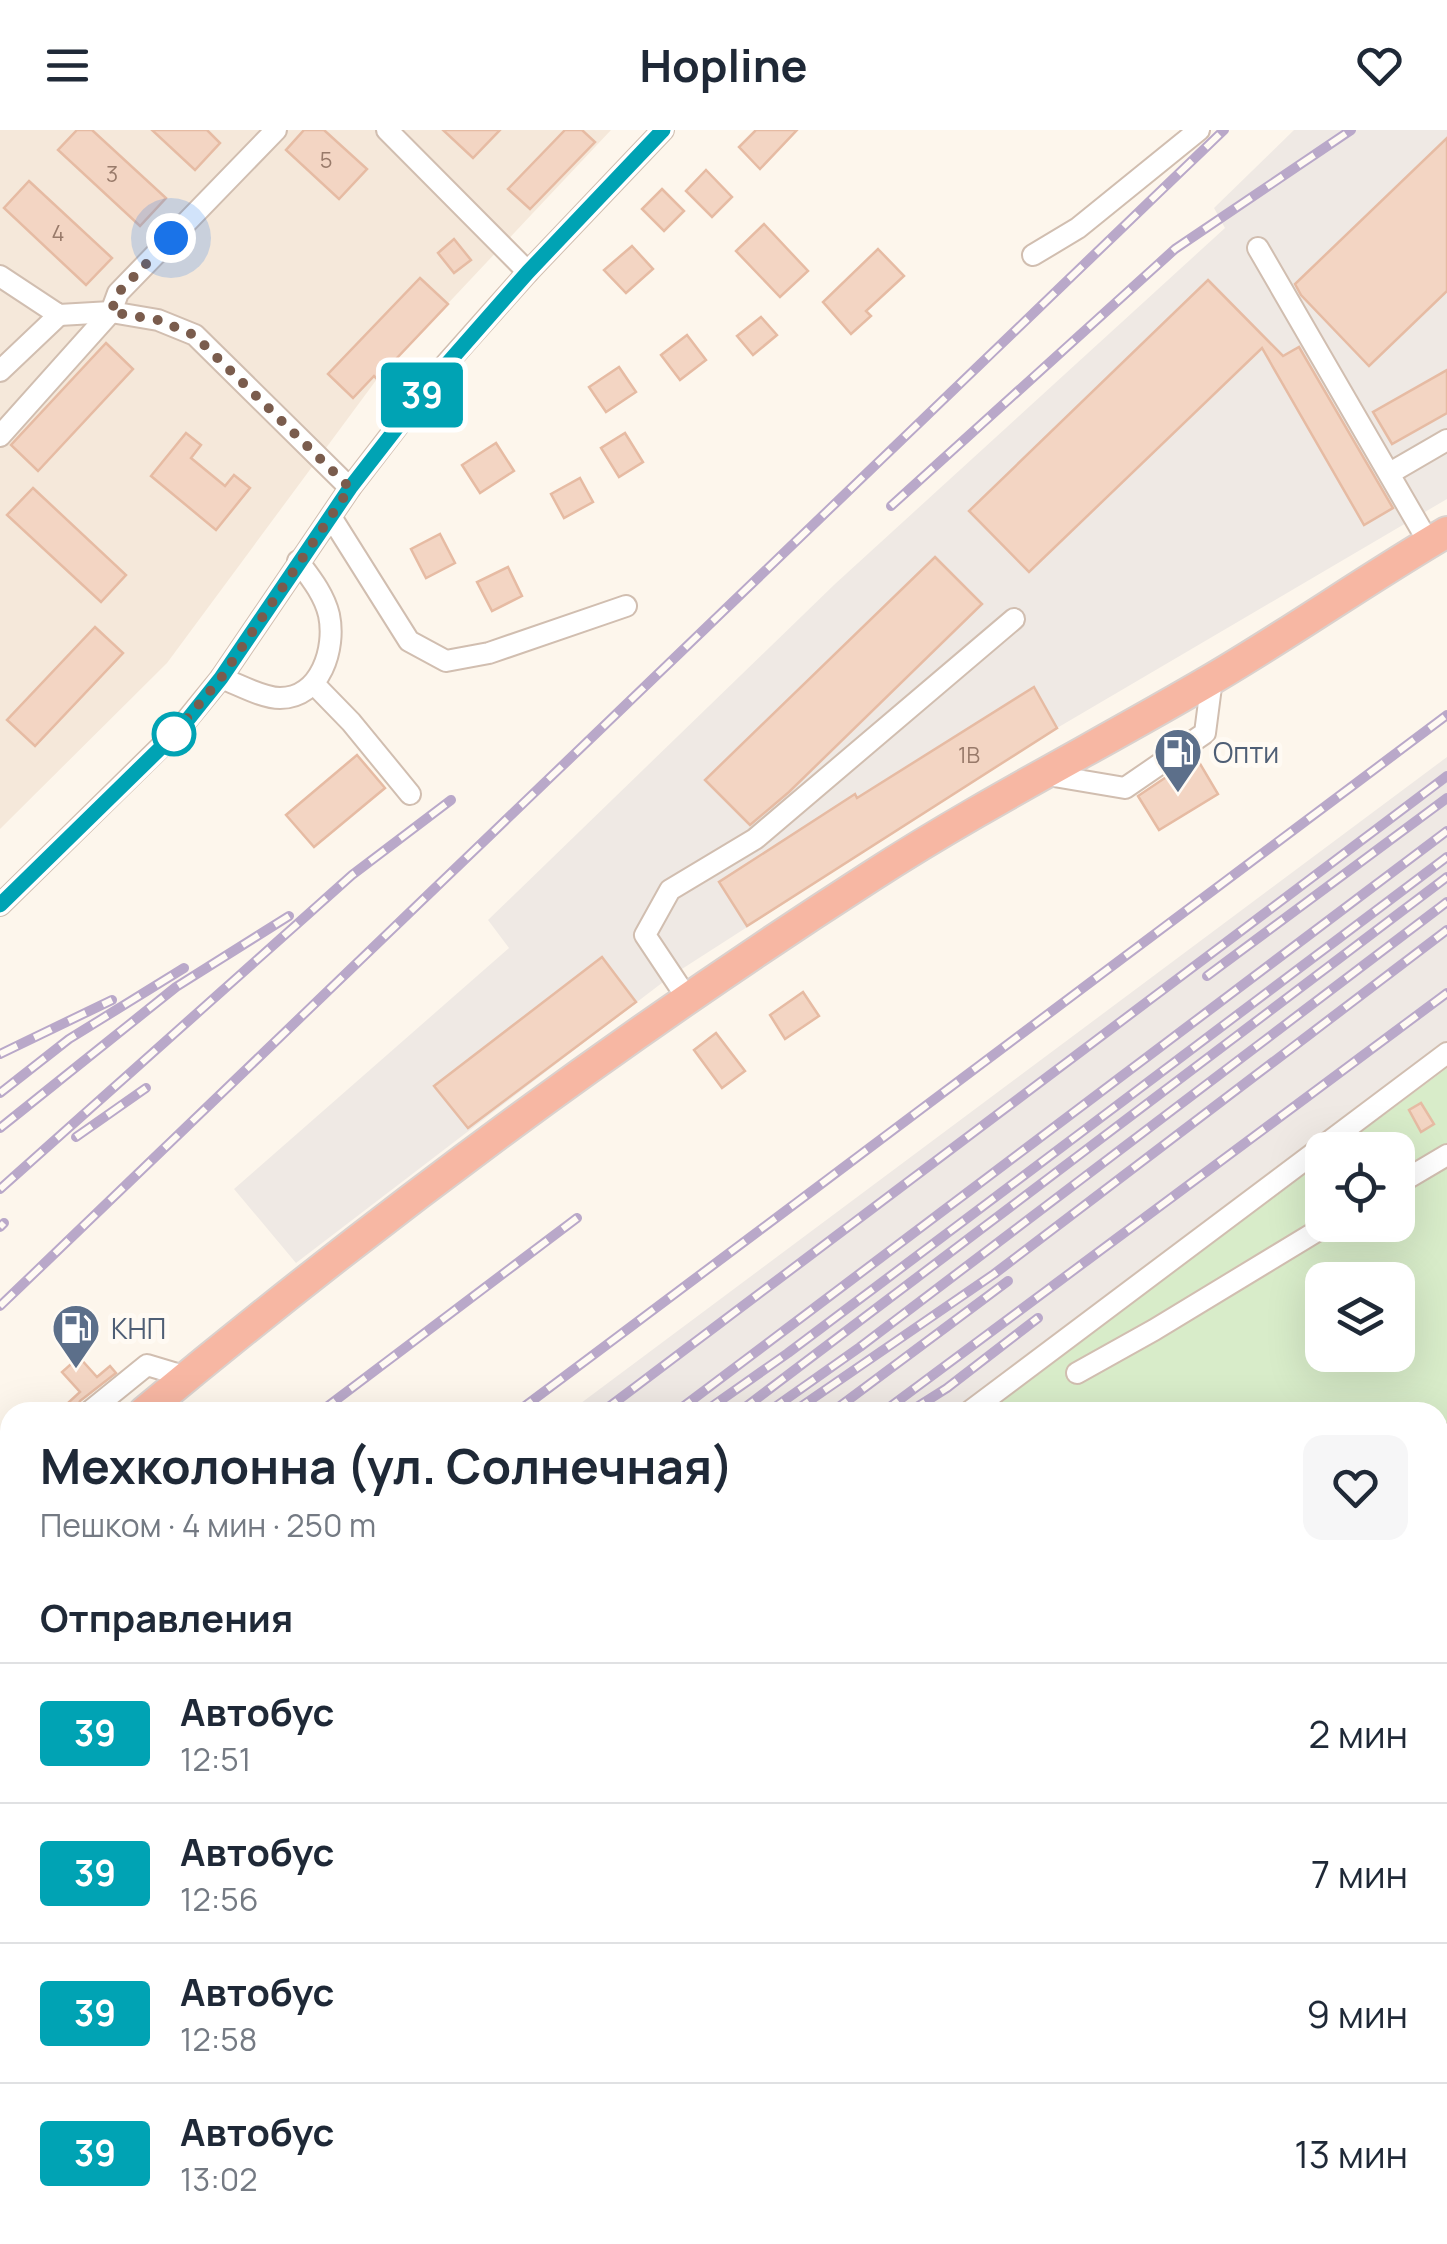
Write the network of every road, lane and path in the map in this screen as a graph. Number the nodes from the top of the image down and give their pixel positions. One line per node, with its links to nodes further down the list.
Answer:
1 (276, 130): 9 (street)
2 (388, 130): 7 (street)
3 (663, 130): 7 (street)
4 (1199, 130): 6 (street)
5 (1258, 248): 14 (street)
6 (1033, 255)
7 (528, 272): 15 (street)
8 (0, 276): 10 (street)
9 (111, 312): 10 (street); 12 (street); 15 (street)
10 (59, 315): 11 (street)
11 (0, 372)
12 (0, 436)
13 (1447, 440): 14 (street)
14 (1390, 473): 17 (street)
15 (350, 488): 16 (street)
16 (331, 517): 18 (street); 19 (street)
17 (1438, 537): 22 (highway)
18 (298, 560): 21 (street); 23 (street)
19 (626, 606)
20 (1014, 619): 27 (street)
21 (221, 678): 23 (street); 26 (street)
22 (1212, 679): 24 (highway); 24 (street)
23 (314, 684): 25 (street)
24 (1040, 774): 27 (highway)
25 (410, 794)
26 (0, 905)
27 (687, 998): 33 (highway)
28 (1447, 1053): 36 (street)
29 (1447, 1155): 30 (street)
30 (1415, 1174)
31 (1305, 1238): 32 (street)
32 (1077, 1373)
33 (187, 1377): 34 (street); 35 (highway)
34 (101, 1402)
35 (156, 1402)
36 (982, 1402)

